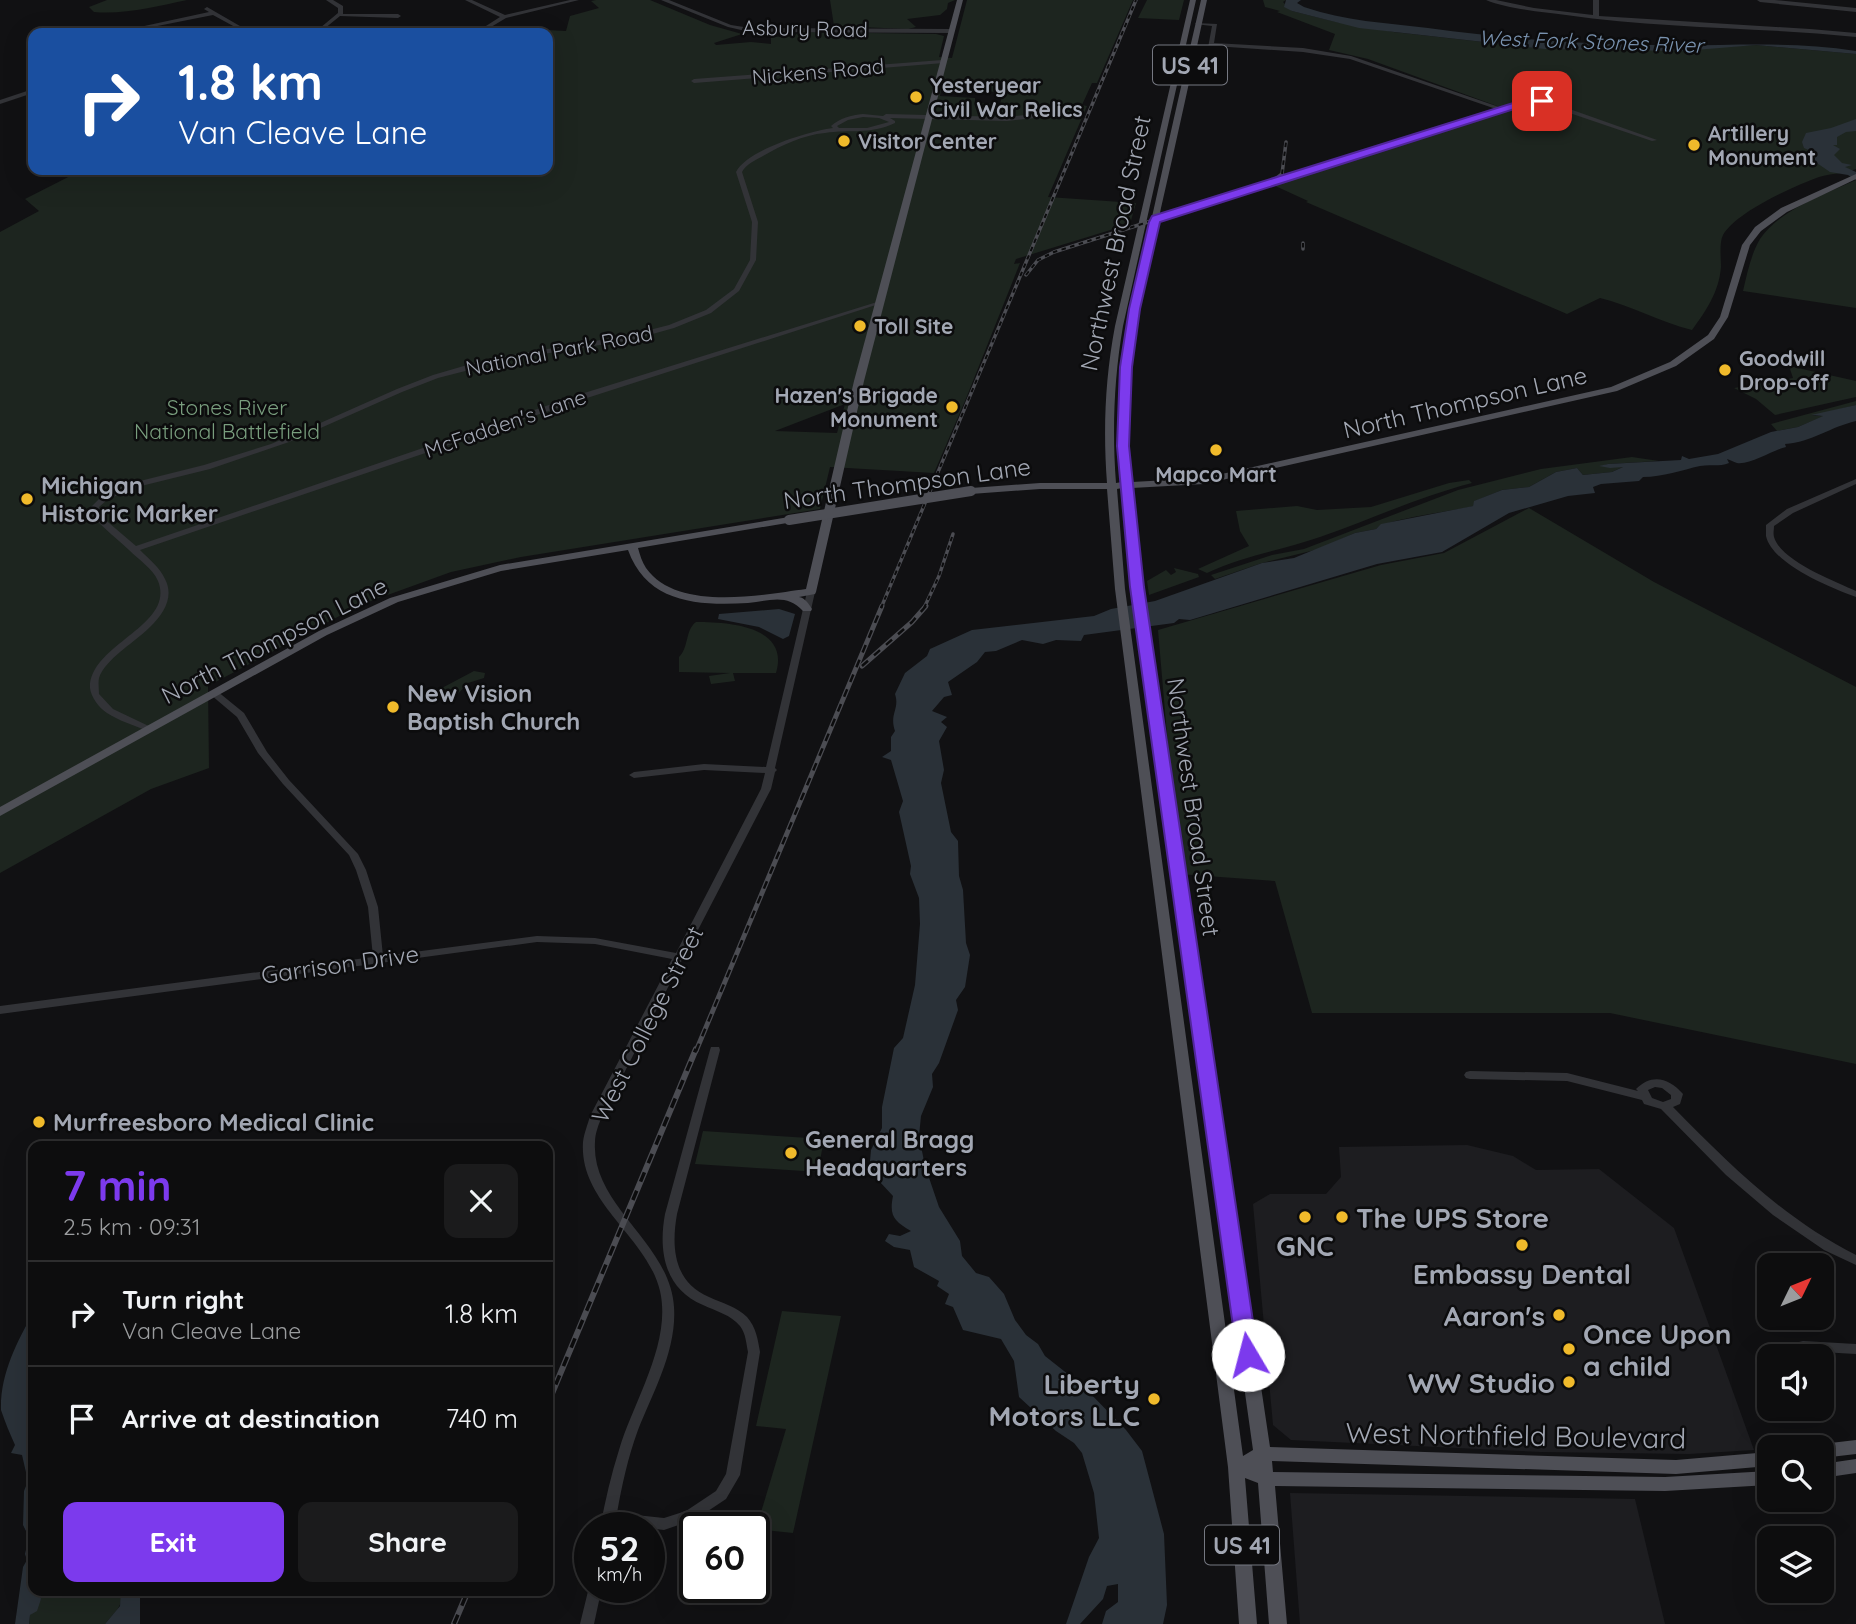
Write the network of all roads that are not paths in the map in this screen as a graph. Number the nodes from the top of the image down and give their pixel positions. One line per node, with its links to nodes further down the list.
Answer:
1 (329, 0): 14 (street)
2 (468, 0): 16 (street)
3 (576, 0): 16 (street)
4 (664, 0): 24 (street, Asbury Road)
5 (960, 0): 24 (main road)
6 (1193, 0): 18 (main road, Northwest Broad Street / US 41)
7 (1204, 0): 19 (main road, Northwest Broad Street / US 41)
8 (1489, 0): 17 (street)
9 (1596, 0): 17 (street)
10 (1760, 0): 12 (street)
11 (207, 9): 13 (street)
12 (1856, 10)
13 (214, 13): 20 (street); 21 (street)
14 (340, 15): 15 (street); 22 (street)
15 (398, 16)
16 (504, 17): 23 (street)
17 (1596, 18): 25 (street)
18 (1187, 24): 19 (main road); 28 (main road, Northwest Broad Street / US 41)
19 (1198, 24): 26 (street); 29 (main road, Northwest Broad Street / US 41)
20 (140, 28)
21 (240, 28)
22 (323, 28)
23 (486, 28)
24 (950, 32): 27 (main road)
25 (1856, 35)
26 (1211, 44): 29 (street); 35 (street)
27 (942, 62): 30 (street, Nickens Road); 39 (main road)
28 (1178, 64): 29 (main road); 31 (main road, Northwest Broad Street / US 41)
29 (1190, 65): 32 (main road, Northwest Broad Street / US 41)
30 (695, 81)
31 (1173, 87): 32 (main road); 42 (main road, Northwest Broad Street / US 41)
32 (1185, 87): 43 (main road, Northwest Broad Street / US 41)
33 (28, 93): 34 (street)
34 (0, 102)
35 (1501, 109): 44 (street); 49 (street)
36 (880, 116): 37 (street, National Park Road); 40 (street); 41 (street, National Park Road)
37 (901, 116): 39 (street, National Park Road); 40 (street, National Park Road)
38 (1035, 116): 39 (street, National Park Road)
39 (928, 117): 54 (main road)
40 (893, 122): 41 (street, National Park Road)
41 (837, 130): 65 (street, National Park Road)
42 (1163, 130): 43 (main road); 45 (main road, Northwest Broad Street / US 41)
43 (1175, 130): 46 (main road, Northwest Broad Street / US 41)
44 (1654, 140)
45 (1152, 172): 46 (main road); 48 (main road, Northwest Broad Street / US 41)
46 (1165, 173): 49 (main road, Northwest Broad Street / US 41)
47 (1856, 176): 62 (main road, North Thompson Lane)
48 (1143, 217): 49 (main road); 50 (main road, Northwest Broad Street / US 41)
49 (1155, 218): 51 (main road, Northwest Broad Street / US 41)
50 (1135, 250): 51 (main road); 52 (main road, Northwest Broad Street / US 41)
51 (1148, 251): 53 (main road, Northwest Broad Street / US 41)
52 (1126, 293): 53 (main road); 55 (main road, Northwest Broad Street / US 41)
53 (1138, 294): 56 (main road, Northwest Broad Street / US 41)
54 (879, 303): 65 (street, McFadden's Lane); 67 (main road)
55 (1119, 326): 56 (main road); 57 (main road, Northwest Broad Street / US 41)
56 (1132, 326): 58 (main road, Northwest Broad Street / US 41)
57 (1112, 366): 58 (main road); 59 (main road, Northwest Broad Street / US 41)
58 (1126, 367): 60 (main road, Northwest Broad Street / US 41)
59 (1110, 393): 60 (main road); 63 (main road, Northwest Broad Street / US 41)
60 (1125, 394): 62 (main road, Northwest Broad Street / US 41)
61 (1856, 481): 68 (street)
62 (1126, 485): 63 (main road, North Thompson Lane); 76 (main road, Northwest Broad Street / US 41)
63 (1111, 486): 64 (main road, North Thompson Lane, bridge); 66 (main road, Northwest Broad Street / US 41)
64 (632, 546): 69 (main road); 71 (main road, North Thompson Lane)
65 (133, 550): 72 (street, National Park Road)
66 (1120, 589): 75 (main road, Northwest Broad Street / US 41)
67 (811, 592): 69 (main road); 70 (street, West College Street)
68 (1856, 594)
69 (771, 596): 70 (main road)
70 (807, 609): 73 (street, West College Street)
71 (214, 693): 72 (main road, North Thompson Lane); 81 (street)
72 (150, 729): 77 (main road, North Thompson Lane)
73 (772, 770): 74 (street); 80 (street, West College Street)
74 (634, 775)
75 (1148, 805): 76 (main road); 78 (main road, Northwest Broad Street / US 41)
76 (1169, 805): 79 (main road, Northwest Broad Street / US 41)
77 (0, 812)
78 (1158, 874): 79 (main road); 86 (main road, Northwest Broad Street / US 41)
79 (1179, 874): 84 (main road, Northwest Broad Street / US 41)
80 (681, 957): 81 (street, Garrison Drive); 105 (street, West College Street)
81 (378, 959): 82 (street, Garrison Drive)
82 (0, 1010)
83 (715, 1050): 106 (street)
84 (1208, 1075): 86 (main road); 90 (main road, Northwest Broad Street / US 41)
85 (1470, 1075): 87 (street)
86 (1184, 1076): 89 (main road, Northwest Broad Street / US 41)
87 (1644, 1097): 88 (street); 88 (street)
88 (1665, 1106): 93 (street)
89 (1196, 1162): 90 (main road); 91 (main road, Northwest Broad Street / US 41)
90 (1220, 1163): 92 (main road, Northwest Broad Street / US 41)
91 (1205, 1233): 92 (main road); 101 (main road, Northwest Broad Street / US 41)
92 (1230, 1234): 98 (main road, Northwest Broad Street / US 41)
93 (1856, 1260)
94 (1834, 1348): 95 (street)
95 (1856, 1349)
96 (1856, 1447): 97 (main road)
97 (1834, 1450)
98 (1262, 1454): 99 (main road, West Northfield Boulevard); 101 (main road); 103 (main road, Northwest Broad Street / US 41)
99 (1757, 1460)
100 (1856, 1466): 102 (main road)
101 (1236, 1467): 103 (main road); 109 (main road, Northwest Broad Street / US 41)
102 (1834, 1469)
103 (1266, 1479): 104 (main road, West Northfield Boulevard); 110 (main road, Northwest Broad Street / US 41)
104 (1757, 1479)
105 (611, 1512)
106 (665, 1524)
107 (591, 1603): 108 (street)
108 (587, 1624)
109 (1248, 1624)
110 (1278, 1624)

